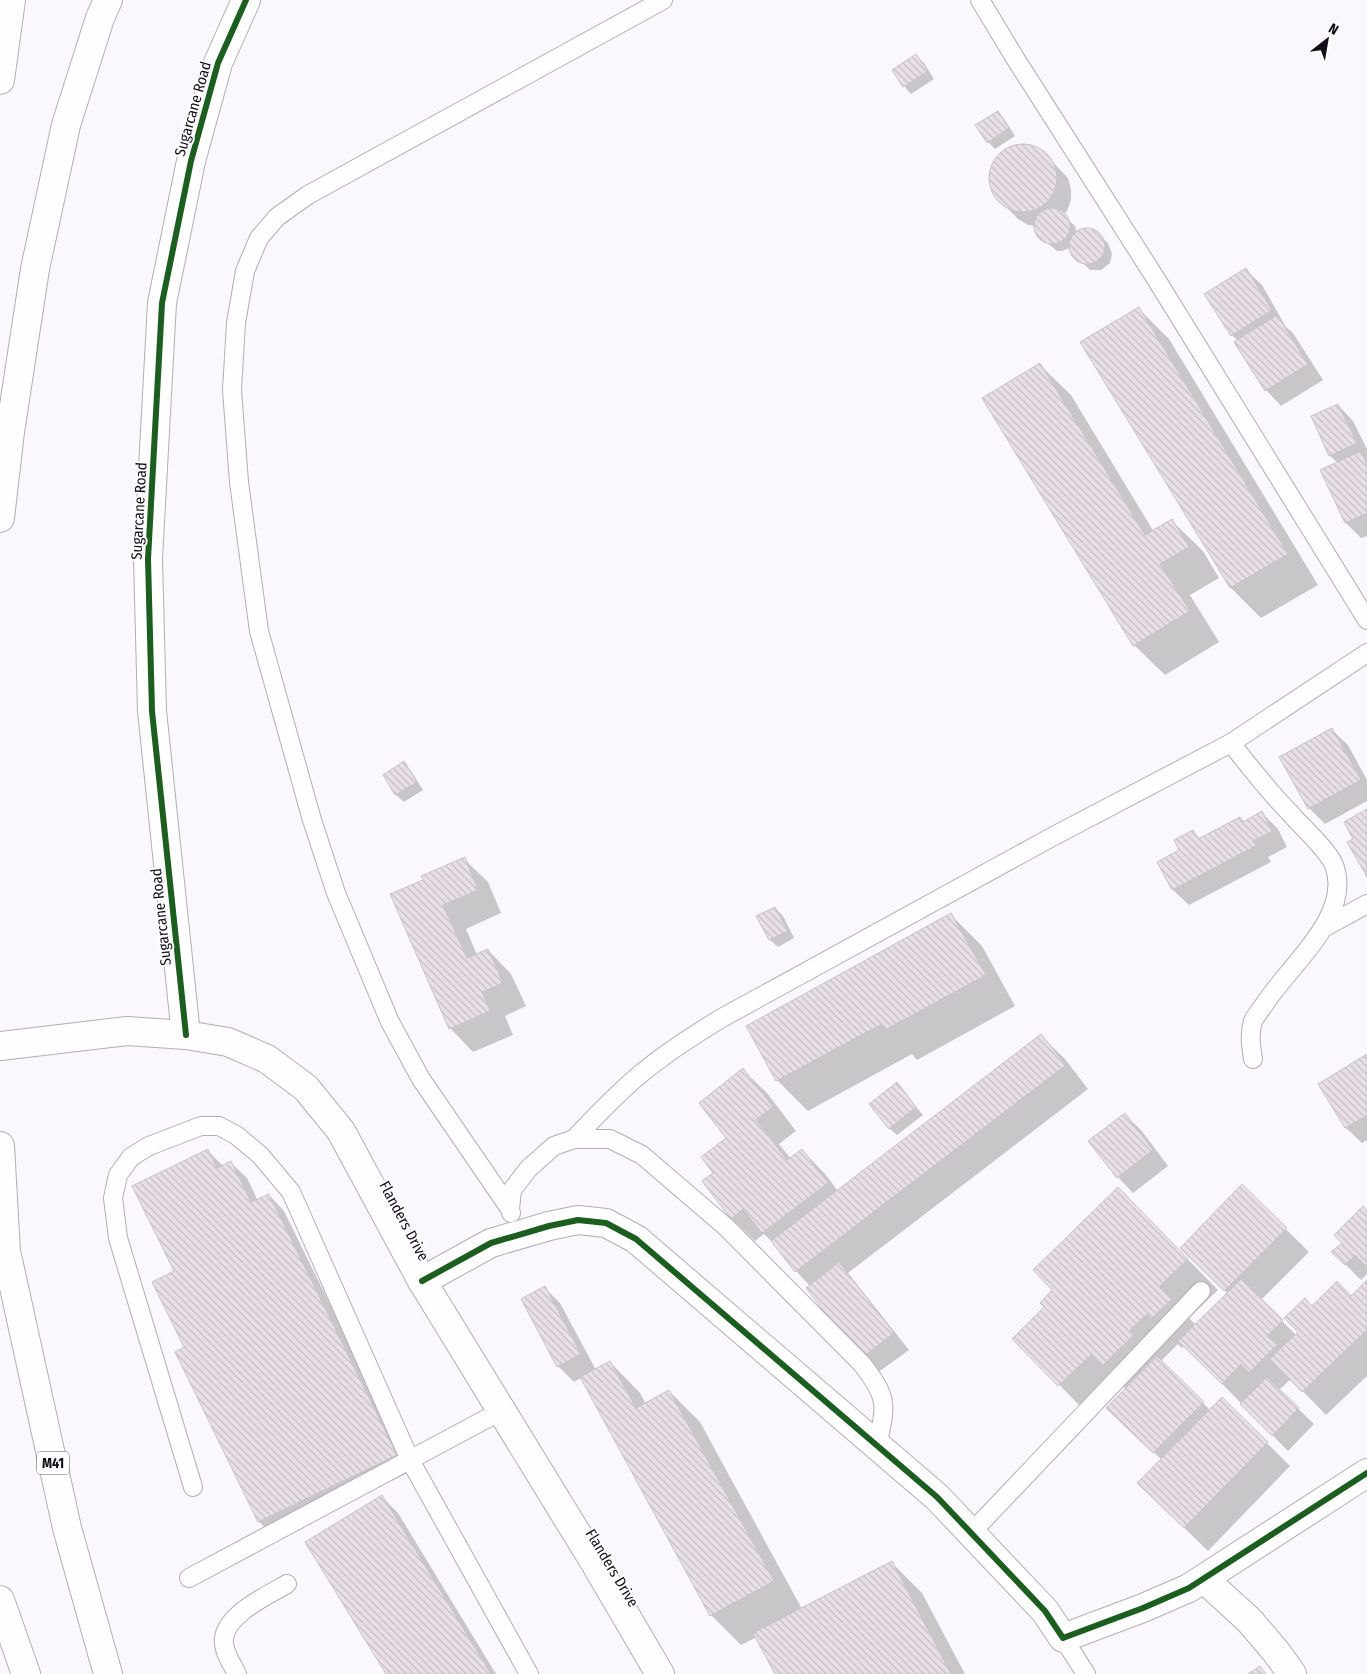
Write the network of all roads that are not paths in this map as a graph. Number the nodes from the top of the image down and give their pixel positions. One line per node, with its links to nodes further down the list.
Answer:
1 (12, 0): 6 (main road)
2 (108, 0): 7 (main road)
3 (246, 0): 13 (main road, Sugarcane Road)
4 (662, 0): 18 (lane)
5 (980, 0): 8 (lane)
6 (0, 80)
7 (0, 518)
8 (1367, 620)
9 (1367, 653): 10 (lane)
10 (1231, 743): 12 (lane); 16 (lane)
11 (1367, 904): 12 (lane)
12 (1324, 927): 15 (lane)
13 (186, 1034): 14 (main road, Flanders Drive); 21 (main road, Flanders Drive)
14 (0, 1046)
15 (1253, 1059)
16 (574, 1139): 18 (lane); 24 (lane)
17 (0, 1146): 20 (main road)
18 (510, 1209): 19 (lane)
19 (516, 1235): 21 (main road); 24 (main road)
20 (3, 1244): 35 (main road, M41)
21 (422, 1281): 23 (main road, Flanders Drive)
22 (1201, 1291): 28 (lane)
23 (501, 1411): 25 (lane); 38 (main road, Flanders Drive)
24 (878, 1446): 28 (main road)
25 (410, 1460): 27 (lane); 29 (lane); 37 (lane)
26 (1367, 1473): 30 (main road)
27 (194, 1487)
28 (971, 1533): 33 (main road)
29 (189, 1578)
30 (1204, 1579): 33 (main road); 40 (main road)
31 (286, 1584): 36 (lane)
32 (0, 1600): 34 (main road)
33 (1063, 1638): 39 (lane)
34 (26, 1674)
35 (108, 1674)
36 (237, 1674)
37 (529, 1674)
38 (660, 1674)
39 (1086, 1674)
40 (1292, 1674)

